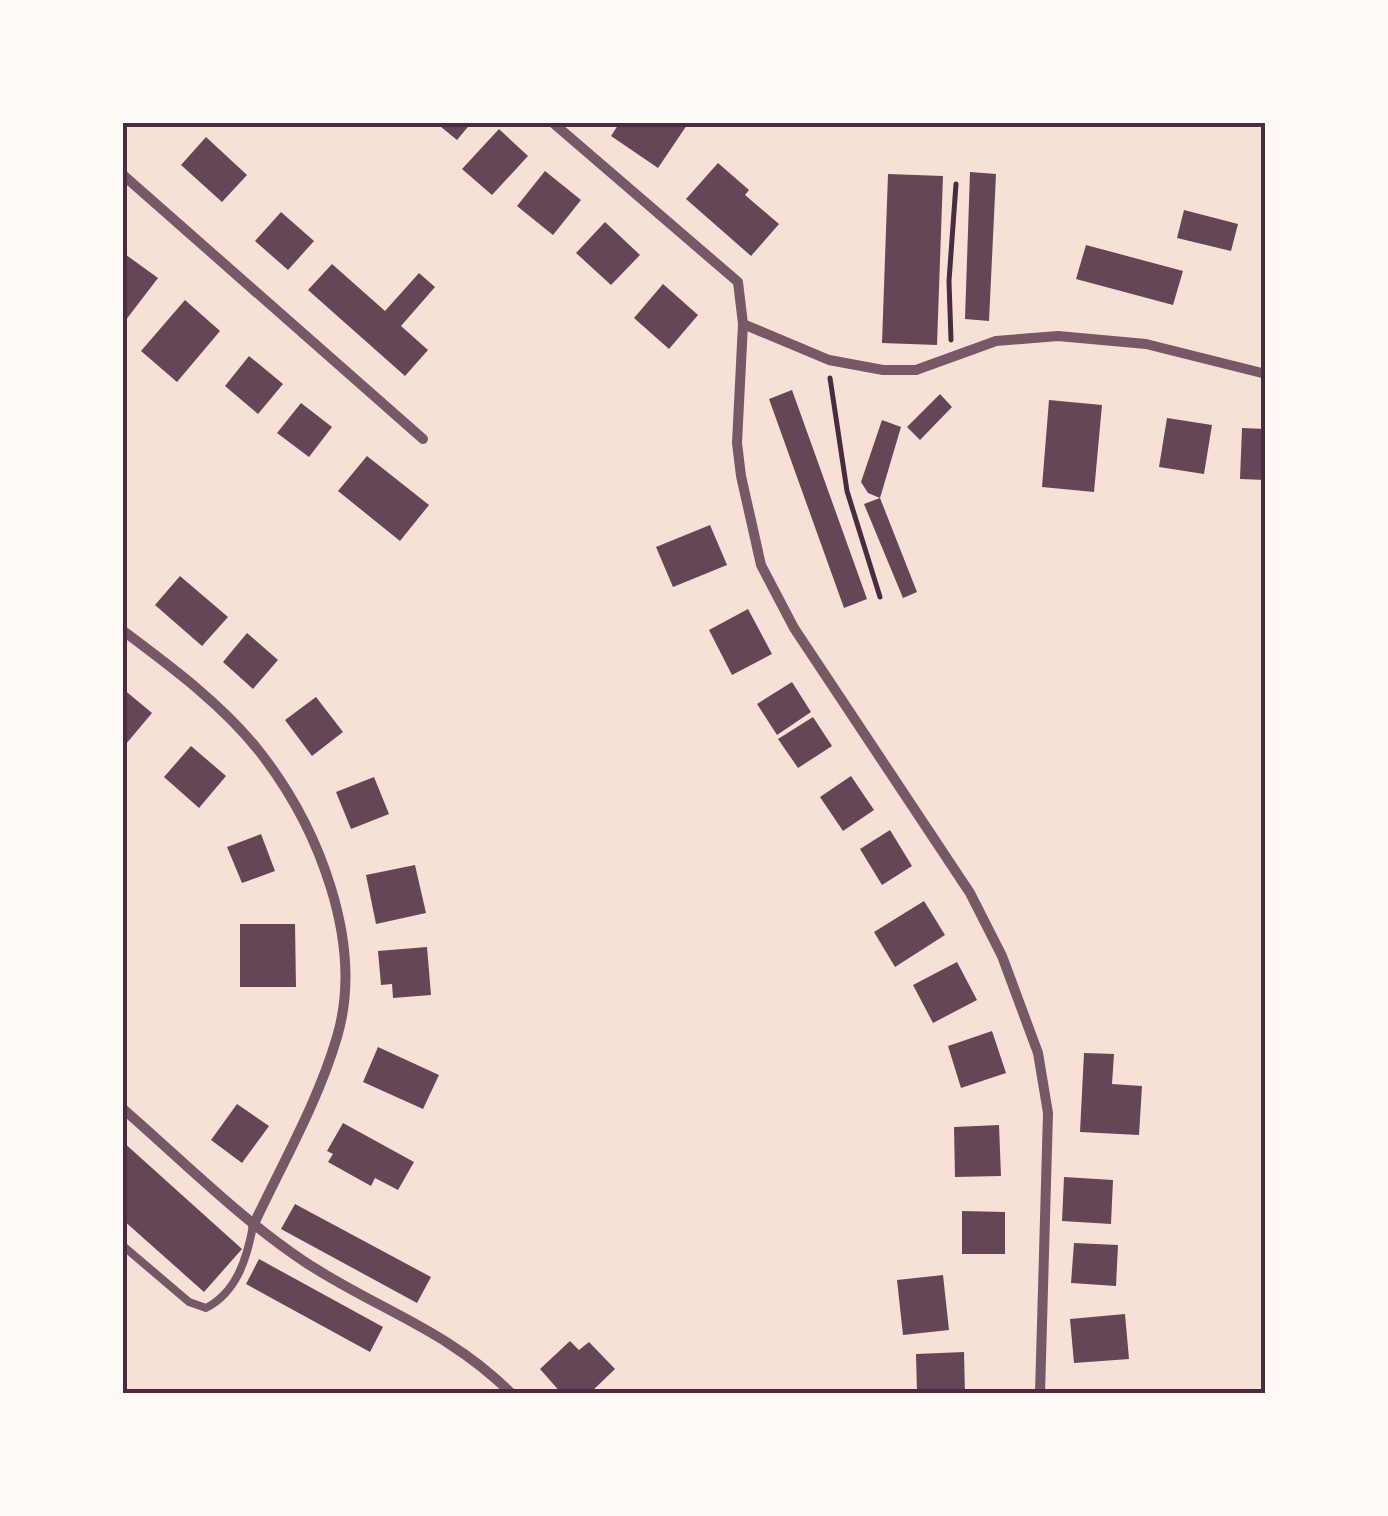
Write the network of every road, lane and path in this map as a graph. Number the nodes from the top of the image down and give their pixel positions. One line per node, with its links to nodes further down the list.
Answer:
1 (552, 122): 4 (street)
2 (122, 174): 8 (street)
3 (956, 184): 5 (path)
4 (743, 324): 6 (street); 15 (street)
5 (955, 358): 6 (street); 7 (street)
6 (829, 360): 9 (path)
7 (1266, 374)
8 (423, 439)
9 (880, 597)
10 (122, 630): 12 (street)
11 (122, 1108): 12 (street)
12 (253, 1226): 13 (lane); 14 (street)
13 (122, 1245)
14 (512, 1394)
15 (1040, 1394)

